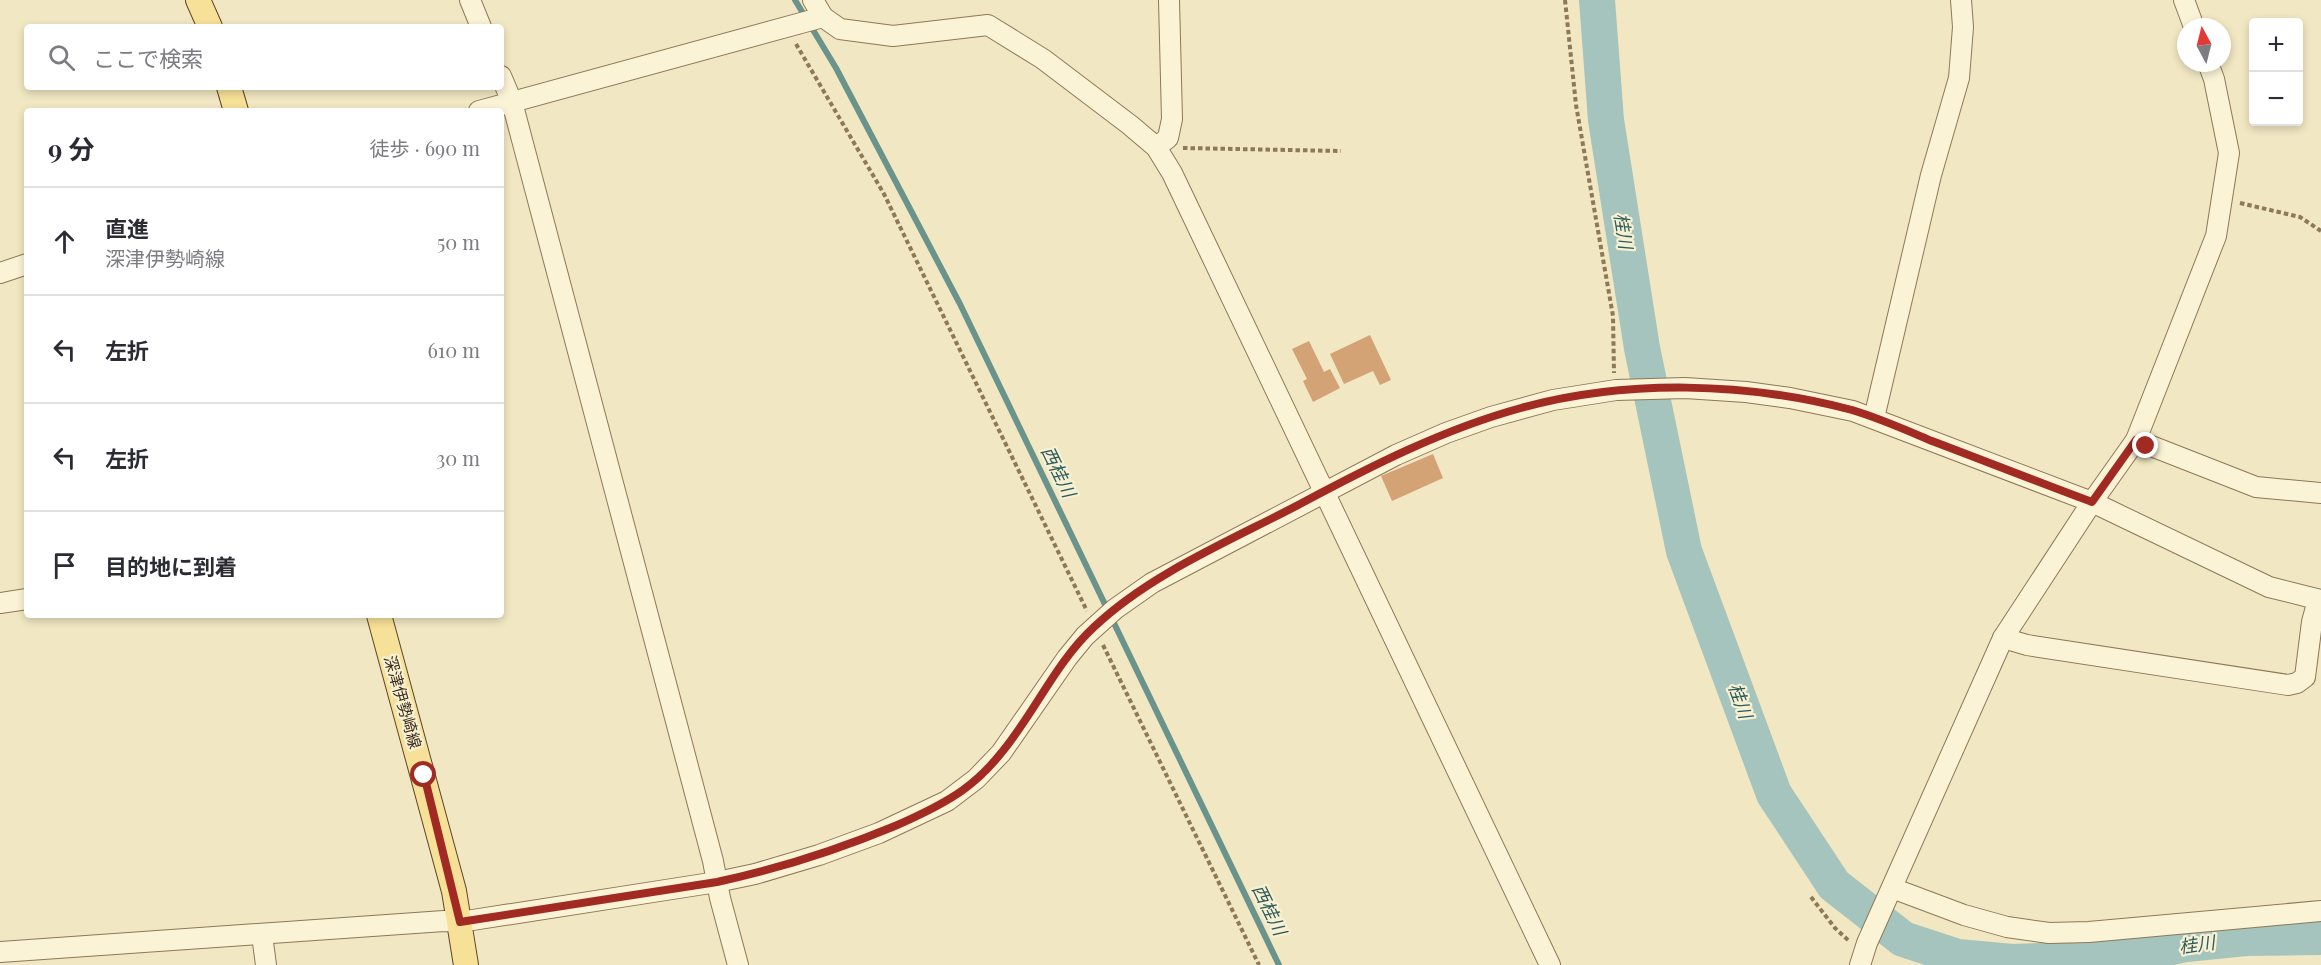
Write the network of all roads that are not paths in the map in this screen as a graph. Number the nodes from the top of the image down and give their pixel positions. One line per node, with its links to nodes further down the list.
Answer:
1 (198, 0): 8 (main road)
2 (470, 0): 9 (street)
3 (1169, 0): 16 (street)
4 (1961, 0): 19 (street)
5 (2184, 0): 7 (street)
6 (807, 18): 13 (street); 16 (street)
7 (2191, 18)
8 (209, 24)
9 (480, 24)
10 (2211, 72): 20 (street)
11 (504, 83): 13 (street)
12 (230, 90): 14 (main road)
13 (512, 102): 15 (street); 29 (street)
14 (235, 108)
15 (490, 108)
16 (1156, 147): 21 (street)
17 (24, 265): 18 (street)
18 (0, 273)
19 (1874, 418): 21 (street); 23 (street)
20 (2136, 440): 22 (street); 23 (street)
21 (1323, 492): 29 (street); 39 (street)
22 (2321, 493)
23 (2092, 502): 25 (street); 28 (street)
24 (24, 599): 26 (street)
25 (2319, 600): 28 (street)
26 (0, 603)
27 (380, 618): 32 (main road, 深津伊勢崎線)
28 (2003, 638): 30 (street)
29 (717, 882): 32 (street); 38 (street)
30 (1891, 892): 31 (street); 34 (street)
31 (2321, 911)
32 (460, 922): 33 (street); 37 (main road, 深津伊勢崎線)
33 (262, 935): 35 (street); 36 (street)
34 (1864, 953)
35 (11, 956)
36 (266, 965)
37 (466, 965)
38 (738, 965)
39 (1550, 965)

